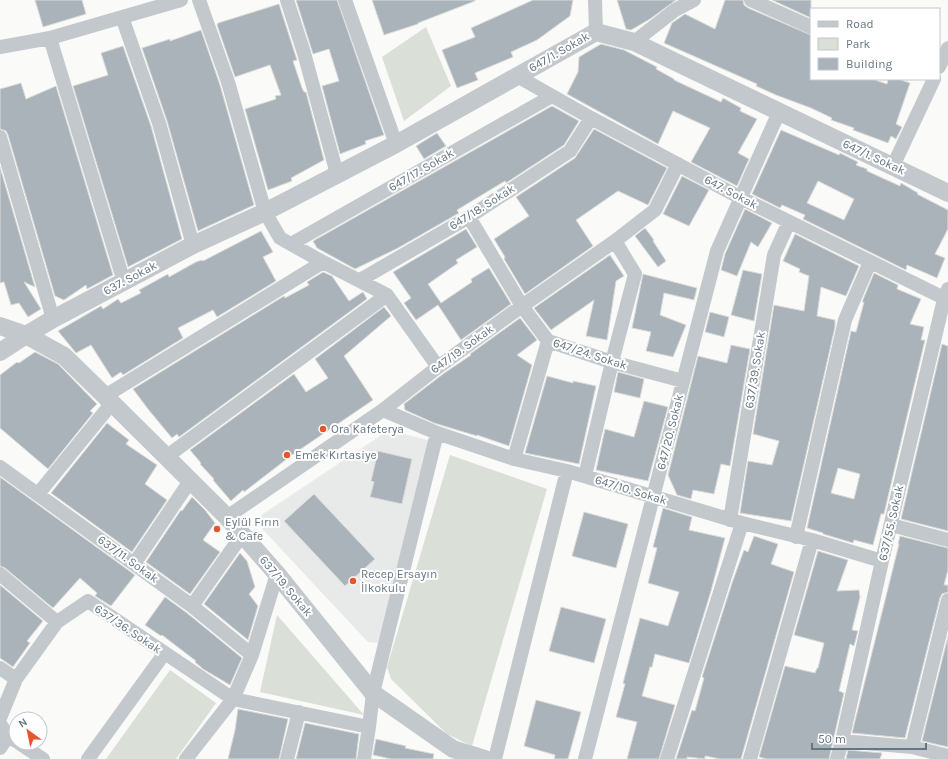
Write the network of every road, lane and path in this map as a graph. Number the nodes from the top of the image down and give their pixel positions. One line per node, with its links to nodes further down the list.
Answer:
1 (181, 0): 9 (street)
2 (199, 0): 29 (street)
3 (287, 0): 26 (street)
4 (345, 0): 23 (street)
5 (595, 0): 11 (street)
6 (694, 0): 8 (street)
7 (751, 0): 10 (street)
8 (673, 5): 13 (street)
9 (122, 17): 12 (street); 34 (street)
10 (810, 27)
11 (596, 32): 13 (street, 647/1. Sokak); 17 (street, 647/1. Sokak)
12 (50, 38): 14 (street); 38 (street)
13 (634, 42): 20 (street, 647/1. Sokak)
14 (0, 47)
15 (948, 48): 16 (street)
16 (940, 65)
17 (517, 76): 19 (street, 647. Sokak); 23 (street, 647/1. Sokak)
18 (930, 80): 25 (street)
19 (552, 96): 21 (street, 647. Sokak); 33 (street, 647/17. Sokak)
20 (779, 112): 25 (street, 647/1. Sokak); 28 (street, 647/20. Sokak)
21 (591, 118): 24 (street, 647. Sokak); 30 (street, 647/18. Sokak)
22 (0, 137): 42 (street)
23 (396, 144): 26 (street, 647/1. Sokak)
24 (678, 164): 28 (street, 647. Sokak); 32 (street, 647/19. Sokak)
25 (893, 166): 27 (street, 647/1. Sokak)
26 (337, 174): 29 (street, 647/1. Sokak)
27 (948, 193)
28 (741, 198): 31 (street, 647. Sokak); 49 (street, 647/20. Sokak)
29 (266, 212): 33 (street); 34 (street, 637. Sokak)
30 (469, 217): 37 (street, 647/18. Sokak); 41 (street, 647/24. Sokak)
31 (789, 222): 36 (street, 647. Sokak); 62 (street, 637/39. Sokak)
32 (615, 241): 41 (street, 647/19. Sokak); 47 (street)
33 (291, 244): 35 (street)
34 (193, 245): 38 (street, 637. Sokak)
35 (323, 262): 37 (street); 50 (street)
36 (870, 262): 40 (street, 647. Sokak); 65 (street)
37 (360, 280): 39 (street)
38 (124, 282): 42 (street, 637. Sokak)
39 (387, 295): 48 (street); 53 (street)
40 (947, 296): 63 (street, 637/55. Sokak)
41 (522, 306): 45 (street, 647/24. Sokak); 48 (street, 647/19. Sokak)
42 (53, 319): 44 (street, 637. Sokak)
43 (0, 326): 44 (street, 637/19. Sokak)
44 (26, 335): 46 (street, 637. Sokak); 50 (street, 637/19. Sokak)
45 (548, 341): 47 (street, 647/24. Sokak); 54 (street)
46 (0, 352)
47 (612, 362): 49 (street, 647/24. Sokak); 57 (street)
48 (438, 367): 51 (street, 647/19. Sokak)
49 (683, 381): 60 (street, 647/20. Sokak)
50 (109, 400): 53 (street, 637/19. Sokak); 59 (street)
51 (383, 410): 52 (street, 647/10. Sokak); 61 (street, 647/19. Sokak)
52 (437, 433): 54 (street, 647/10. Sokak); 79 (street)
53 (166, 457): 58 (street, 637/19. Sokak)
54 (514, 459): 56 (street, 647/10. Sokak)
55 (0, 467): 59 (street, 637/11. Sokak)
56 (568, 471): 57 (street, 647/10. Sokak); 97 (street)
57 (585, 476): 60 (street, 647/10. Sokak)
58 (190, 481): 61 (street, 637/19. Sokak); 69 (street)
59 (38, 494): 69 (street, 637/11. Sokak)
60 (654, 497): 62 (street, 647/10. Sokak); 98 (street, 647/20. Sokak)
61 (227, 517): 64 (street, 637/19. Sokak)
62 (736, 522): 65 (street, 647/10. Sokak); 99 (street, 637/39. Sokak)
63 (891, 525): 67 (street); 68 (street, 637/55. Sokak)
64 (242, 535): 71 (street, 637/19. Sokak); 73 (street)
65 (796, 537): 66 (street, 647/10. Sokak)
66 (812, 540): 68 (street, 647/10. Sokak); 100 (street)
67 (948, 540)
68 (882, 561): 85 (street, 637/55. Sokak)
69 (134, 564): 73 (street, 637/11. Sokak)
70 (0, 574): 74 (street)
71 (277, 574): 76 (street); 79 (street, 637/19. Sokak)
72 (948, 600): 86 (street)
73 (192, 606): 76 (street, 637/11. Sokak)
74 (57, 622): 75 (street, 637/36. Sokak); 78 (street, 637/36. Sokak)
75 (164, 654): 80 (street, 637/36. Sokak); 92 (street)
76 (252, 655): 80 (street)
77 (0, 668): 78 (street)
78 (16, 679): 82 (street, 637/36. Sokak)
79 (373, 693): 83 (street); 89 (street, 637/19. Sokak)
80 (233, 699): 81 (street); 93 (street)
81 (299, 712): 83 (street); 94 (street)
82 (0, 718)
83 (369, 727): 95 (street)
84 (8, 739): 87 (street)
85 (842, 741): 86 (street); 101 (street, 637/55. Sokak)
86 (912, 747): 90 (street)
87 (0, 748)
88 (32, 751): 91 (street)
89 (452, 754): 96 (street, 637/19. Sokak)
90 (948, 756)
91 (43, 759)
92 (88, 759)
93 (186, 759)
94 (287, 759)
95 (364, 759)
96 (485, 759)
97 (494, 759)
98 (585, 759)
99 (667, 759)
100 (750, 759)
101 (837, 759)

